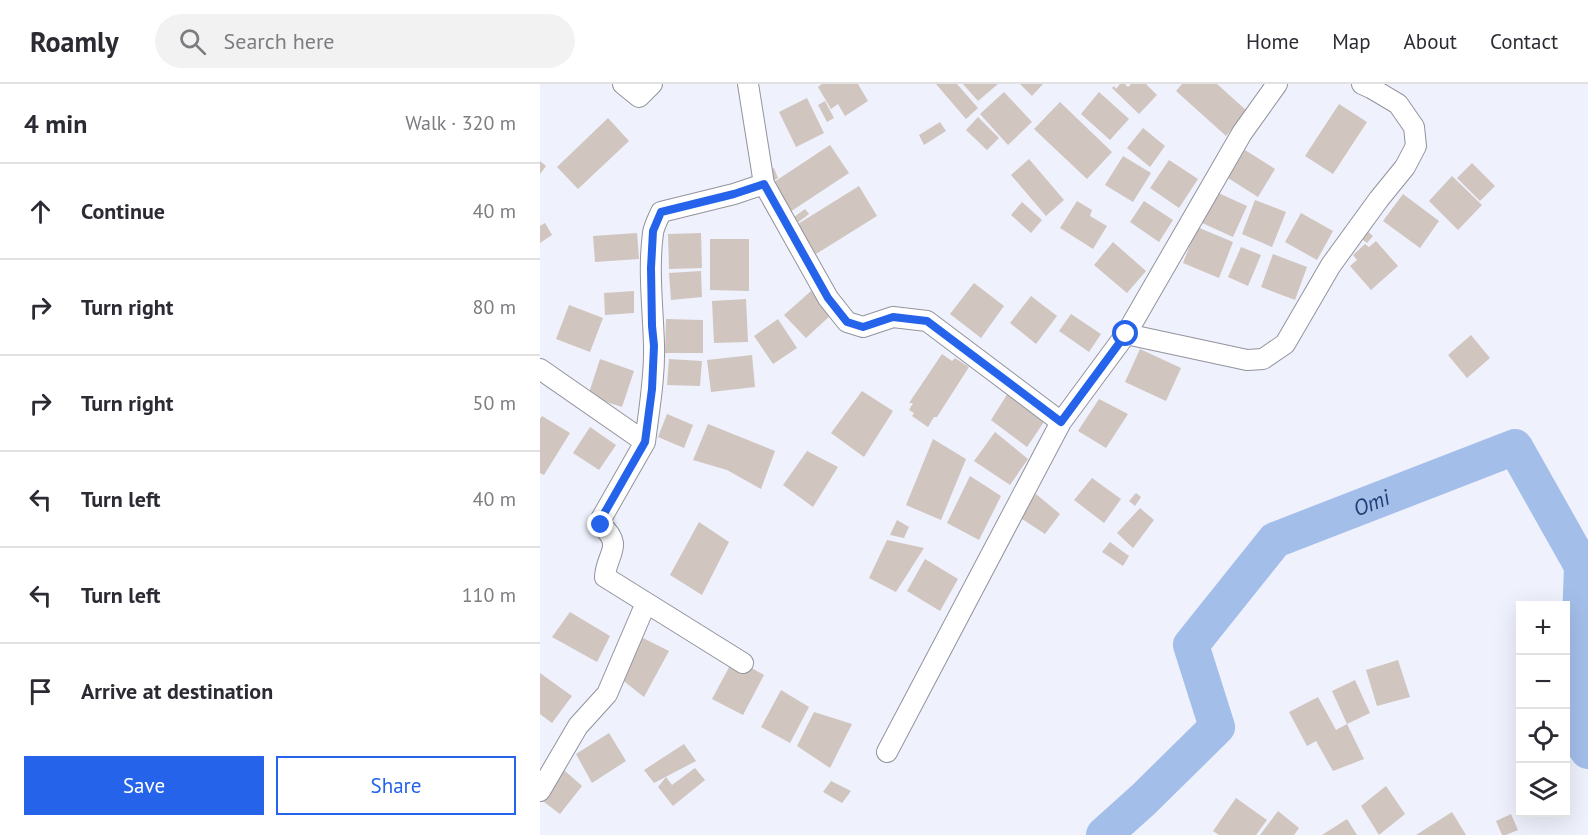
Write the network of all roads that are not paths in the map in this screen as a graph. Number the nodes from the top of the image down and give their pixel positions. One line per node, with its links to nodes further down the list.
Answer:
1 (622, 84): 2 (street)
2 (652, 84)
3 (748, 84): 6 (street)
4 (1276, 84): 7 (street)
5 (1362, 84): 7 (street)
6 (764, 184): 9 (street); 10 (street)
7 (1126, 334): 9 (street)
8 (540, 369): 10 (street)
9 (1061, 422): 13 (street)
10 (645, 442): 11 (street)
11 (646, 603): 12 (street); 14 (street)
12 (742, 663)
13 (887, 752)
14 (540, 790)

